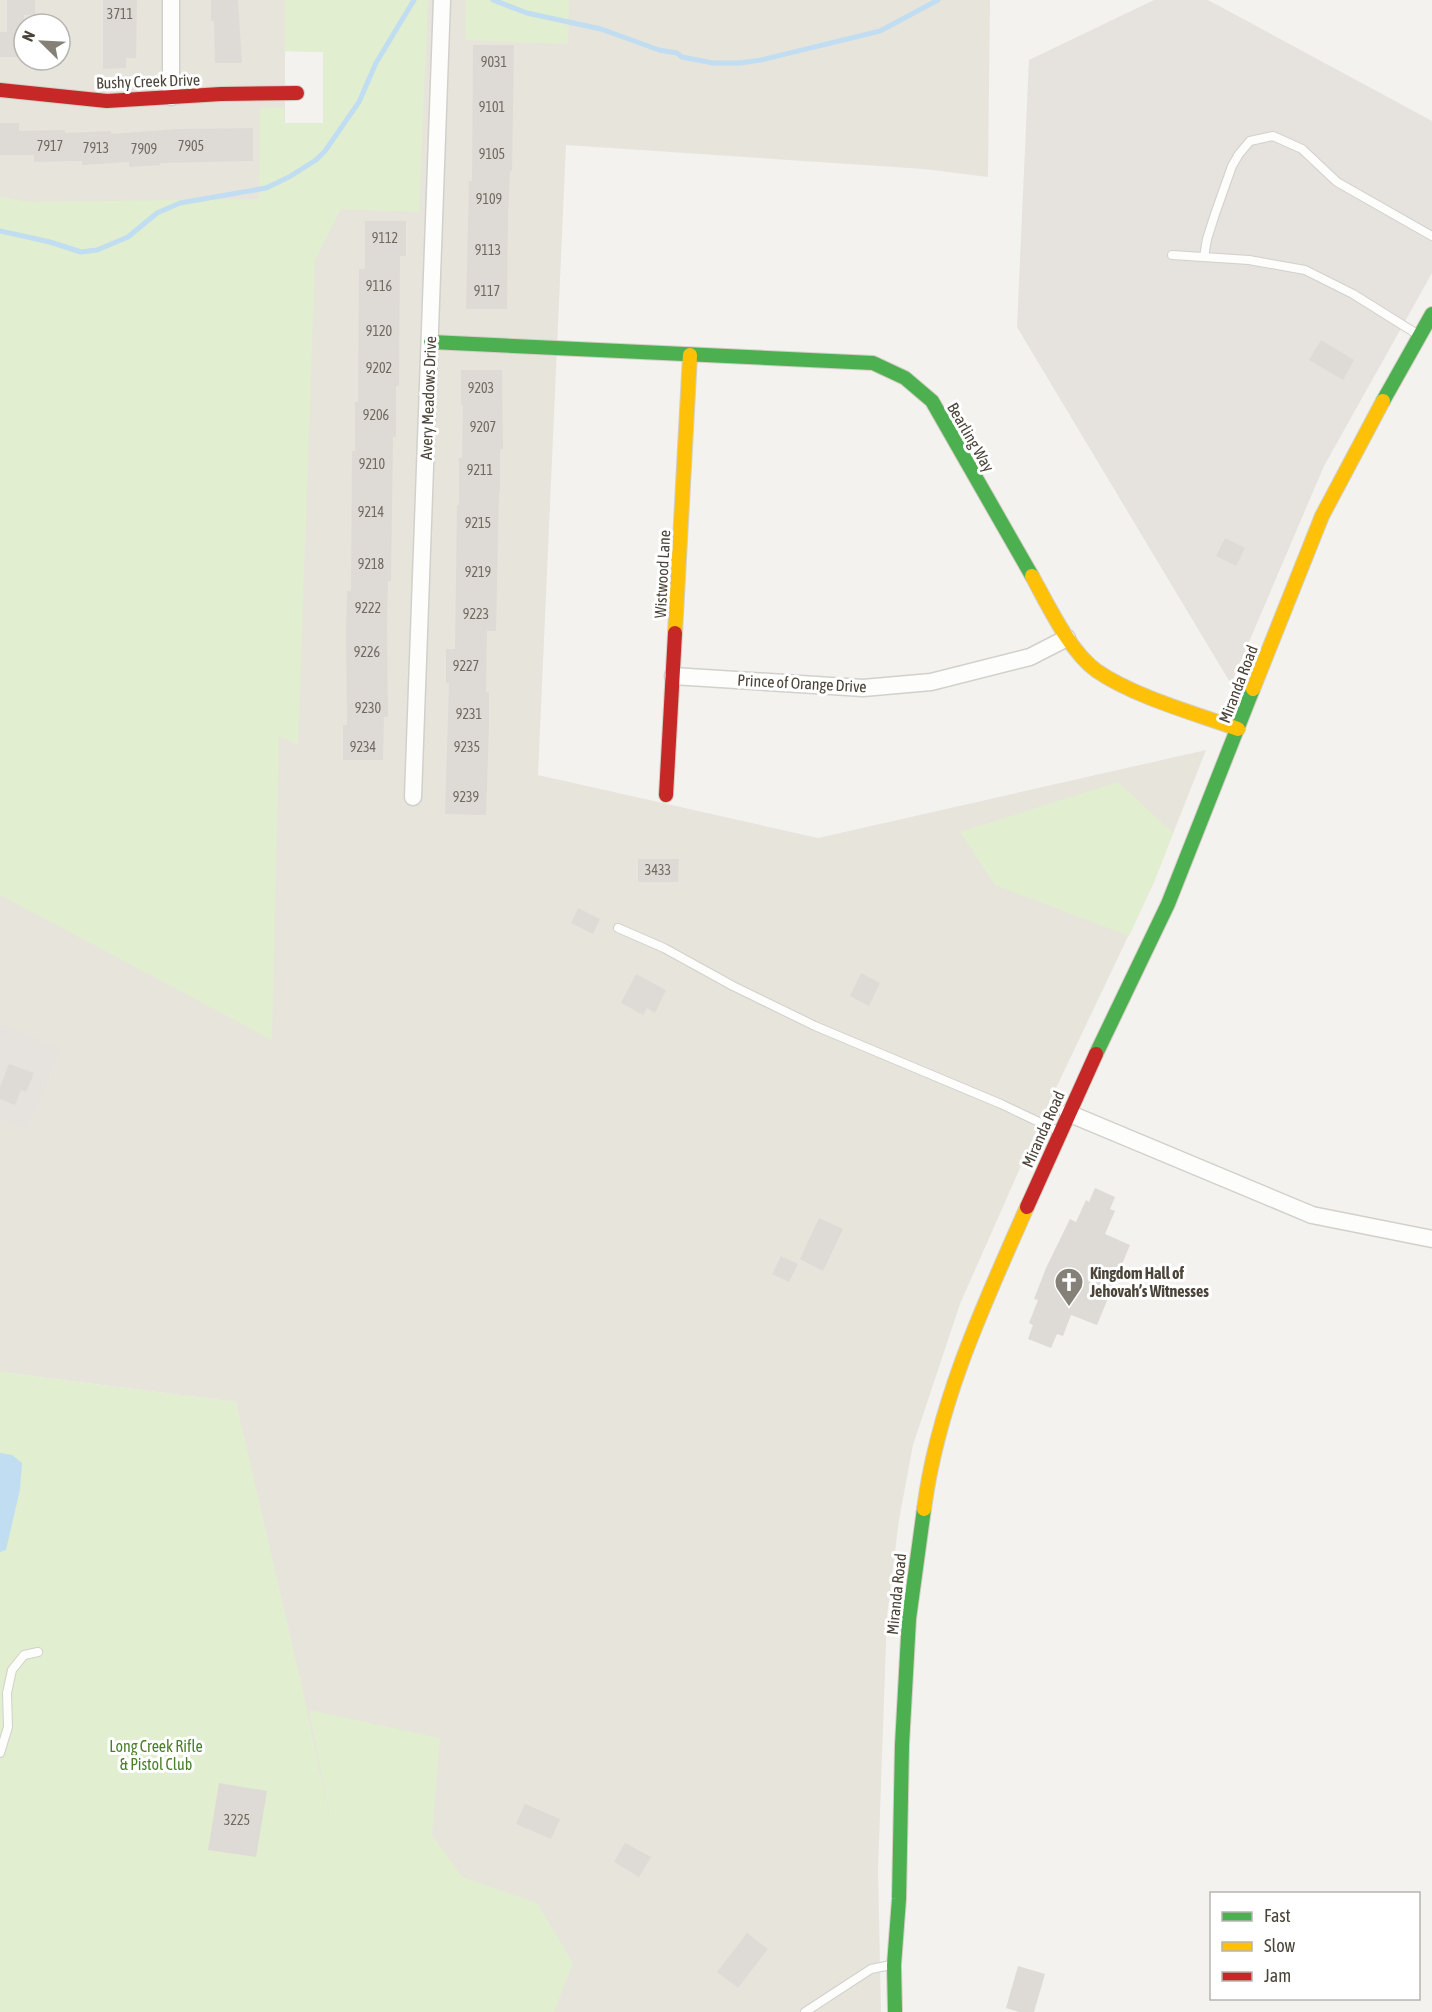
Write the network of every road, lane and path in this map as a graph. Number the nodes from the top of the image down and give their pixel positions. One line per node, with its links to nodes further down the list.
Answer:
1 (171, 0): 5 (street)
2 (442, 0): 11 (street, Avery Meadows Drive)
3 (0, 90): 5 (street, Bushy Creek Drive)
4 (297, 93): 5 (street, Bushy Creek Drive)
5 (171, 97)
6 (1432, 236): 8 (lane)
7 (1172, 255): 8 (lane)
8 (1204, 257): 10 (lane)
9 (1432, 314): 10 (street, Miranda Road)
10 (1420, 336): 15 (street, Miranda Road)
11 (431, 342): 12 (street, Bearling Way); 17 (street, Avery Meadows Drive)
12 (690, 355): 13 (street, Bearling Way); 14 (street, Wistwood Lane)
13 (1067, 638): 14 (street, Prince of Orange Drive); 15 (street, Bearling Way)
14 (673, 676): 16 (street, Wistwood Lane)
15 (1238, 729): 19 (street, Miranda Road)
16 (666, 795)
17 (413, 797)
18 (618, 928): 20 (lane)
19 (1068, 1113): 20 (street, Miranda Road); 21 (street)
20 (1060, 1132): 24 (street, Miranda Road)
21 (1432, 1239)
22 (38, 1652): 23 (lane)
23 (0, 1753)
24 (894, 1965): 25 (lane); 26 (street, Miranda Road)
25 (805, 2012)
26 (895, 2012)

